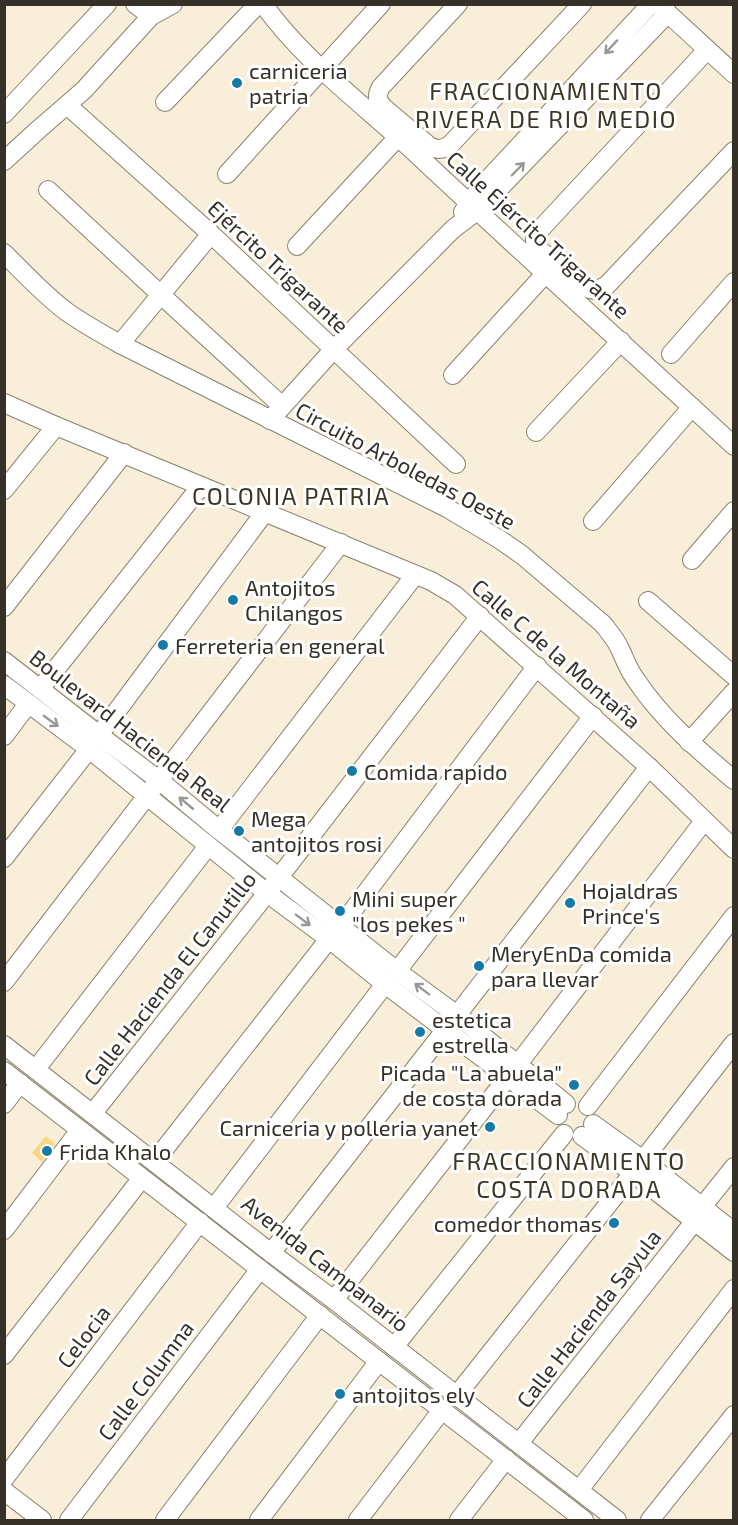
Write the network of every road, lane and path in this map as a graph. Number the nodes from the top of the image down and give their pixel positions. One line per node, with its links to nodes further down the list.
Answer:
1 (107, 4): 17 (street)
2 (135, 4): 11 (street)
3 (173, 4): 11 (street)
4 (258, 4): 15 (street)
5 (263, 4): 13 (street, Calle Ejército Trigarante)
6 (381, 4): 13 (street)
7 (458, 4): 8 (street)
8 (582, 4)
9 (651, 4): 23 (street, one-way to 23)
10 (663, 9): 12 (street); 23 (street, one-way to 10)
11 (151, 16): 16 (street)
12 (707, 50): 14 (street); 19 (street)
13 (322, 70): 18 (street, Calle Ejército Trigarante); 21 (street)
14 (734, 74)
15 (165, 102)
16 (67, 105): 20 (street); 24 (street, Ejército Trigarante)
17 (4, 114)
18 (398, 137): 23 (street, Calle Ejército Trigarante); 25 (street)
19 (734, 151)
20 (4, 161)
21 (227, 174)
22 (48, 190): 29 (street)
23 (472, 207): 27 (street, Calle Ejército Trigarante); 32 (street)
24 (210, 234): 29 (street); 32 (street, Ejército Trigarante)
25 (297, 246)
26 (4, 253): 31 (street, Circuito Arboledas Oeste)
27 (545, 274): 30 (street, Calle Ejército Trigarante); 34 (street)
28 (734, 282): 33 (street)
29 (160, 294): 31 (street); 36 (street)
30 (621, 341): 37 (street, Calle Ejército Trigarante); 40 (street)
31 (120, 344): 38 (street, Circuito Arboledas Oeste)
32 (333, 350): 36 (street); 43 (street, Ejército Trigarante)
33 (671, 354)
34 (453, 375)
35 (4, 403): 39 (street, Calle C de la Montaña)
36 (282, 406): 38 (street)
37 (692, 408): 41 (street, Calle Ejército Trigarante); 48 (street)
38 (270, 420): 65 (street, Circuito Arboledas Oeste)
39 (56, 426): 42 (street, Calle C de la Montaña); 45 (street)
40 (536, 432)
41 (734, 446)
42 (124, 453): 44 (street, Calle C de la Montaña); 53 (street)
43 (456, 464)
44 (201, 486): 47 (street, Calle C de la Montaña); 59 (street)
45 (4, 490)
46 (734, 511): 50 (street)
47 (265, 512): 49 (street, Calle C de la Montaña); 64 (street)
48 (593, 520)
49 (341, 543): 51 (street, Calle C de la Montaña); 68 (street)
50 (692, 560)
51 (415, 575): 54 (street, Calle C de la Montaña); 71 (street)
52 (648, 601): 57 (street)
53 (4, 607)
54 (480, 616): 56 (street, Calle C de la Montaña); 75 (street, Calle Hacienda El Canutillo)
55 (4, 661): 59 (street, Boulevard Hacienda Real)
56 (537, 666): 62 (street, Calle C de la Montaña); 78 (street)
57 (734, 676)
58 (4, 685): 61 (street, Boulevard Hacienda Real)
59 (40, 688): 64 (street, Boulevard Hacienda Real)
60 (734, 692): 65 (street)
61 (28, 704): 63 (street); 64 (street, Boulevard Hacienda Real, one-way to 64)
62 (593, 716): 66 (street, Calle C de la Montaña); 79 (street)
63 (4, 736)
64 (94, 742): 68 (street, Boulevard Hacienda Real); 69 (street, Boulevard Hacienda Real); 74 (street)
65 (689, 742): 67 (street, Circuito Arboledas Oeste)
66 (650, 767): 70 (street, Calle C de la Montaña); 81 (street)
67 (734, 780)
68 (160, 781): 69 (street); 71 (street, Boulevard Hacienda Real, one-way to 68)
69 (148, 796): 72 (street, Boulevard Hacienda Real); 80 (street)
70 (704, 821): 73 (street, Calle C de la Montaña); 86 (street)
71 (219, 830): 75 (street, Boulevard Hacienda Real)
72 (208, 846): 76 (street, Boulevard Hacienda Real); 84 (street)
73 (734, 849)
74 (4, 858)
75 (279, 877): 76 (street, Calle Hacienda El Canutillo); 78 (street, Boulevard Hacienda Real)
76 (267, 892): 78 (street, Boulevard Hacienda Real, one-way to 78); 91 (street, Calle Hacienda El Canutillo)
77 (734, 916): 89 (street)
78 (335, 932): 79 (street, Boulevard Hacienda Real); 94 (street)
79 (391, 978): 81 (street, Boulevard Hacienda Real); 98 (street)
80 (4, 982)
81 (452, 1022): 86 (street, Boulevard Hacienda Real); 104 (street)
82 (734, 1043): 95 (street)
83 (4, 1045): 84 (street, Avenida Campanario)
84 (36, 1069): 91 (street, Avenida Campanario)
85 (4, 1071): 87 (street, Avenida Campanario)
86 (513, 1071): 90 (street, Boulevard Hacienda Real); 107 (street)
87 (20, 1083): 88 (street); 92 (street, Avenida Campanario)
88 (4, 1104)
89 (588, 1106): 90 (street); 93 (street)
90 (562, 1109): 93 (street)
91 (93, 1113): 94 (street, Avenida Campanario)
92 (80, 1130): 97 (street, Avenida Campanario); 101 (street)
93 (580, 1132): 95 (street); 109 (street)
94 (154, 1161): 98 (street, Avenida Campanario)
95 (638, 1167): 99 (street); 112 (street)
96 (734, 1167): 99 (street, Calle Hacienda Sayula)
97 (142, 1178): 100 (street, Avenida Campanario); 110 (street)
98 (214, 1208): 104 (street, Avenida Campanario)
99 (698, 1214): 102 (street); 103 (street); 115 (street, Calle Hacienda Sayula)
100 (200, 1222): 105 (street, Avenida Campanario); 117 (street, Celocia)
101 (4, 1230)
102 (734, 1232)
103 (734, 1252)
104 (271, 1253): 107 (street, Avenida Campanario)
105 (260, 1269): 108 (street, Avenida Campanario); 122 (street, Calle Columna)
106 (734, 1289): 118 (street)
107 (334, 1300): 109 (street, Avenida Campanario)
108 (320, 1315): 111 (street, Avenida Campanario); 123 (street)
109 (394, 1347): 112 (street, Avenida Campanario)
110 (4, 1355)
111 (379, 1361): 113 (street, Avenida Campanario); 124 (street)
112 (457, 1395): 115 (street, Avenida Campanario)
113 (442, 1410): 116 (street, Avenida Campanario); 125 (street)
114 (734, 1415): 129 (street)
115 (519, 1443): 118 (street, Avenida Campanario)
116 (506, 1459): 120 (street, Avenida Campanario); 126 (street)
117 (4, 1479)
118 (579, 1490): 128 (street, Avenida Campanario)
119 (4, 1491): 121 (street)
120 (562, 1514): 127 (street, Avenida Campanario)
121 (42, 1521)
122 (69, 1521)
123 (165, 1521)
124 (259, 1521)
125 (358, 1521)
126 (459, 1521)
127 (584, 1521)
128 (617, 1521)
129 (650, 1521)

